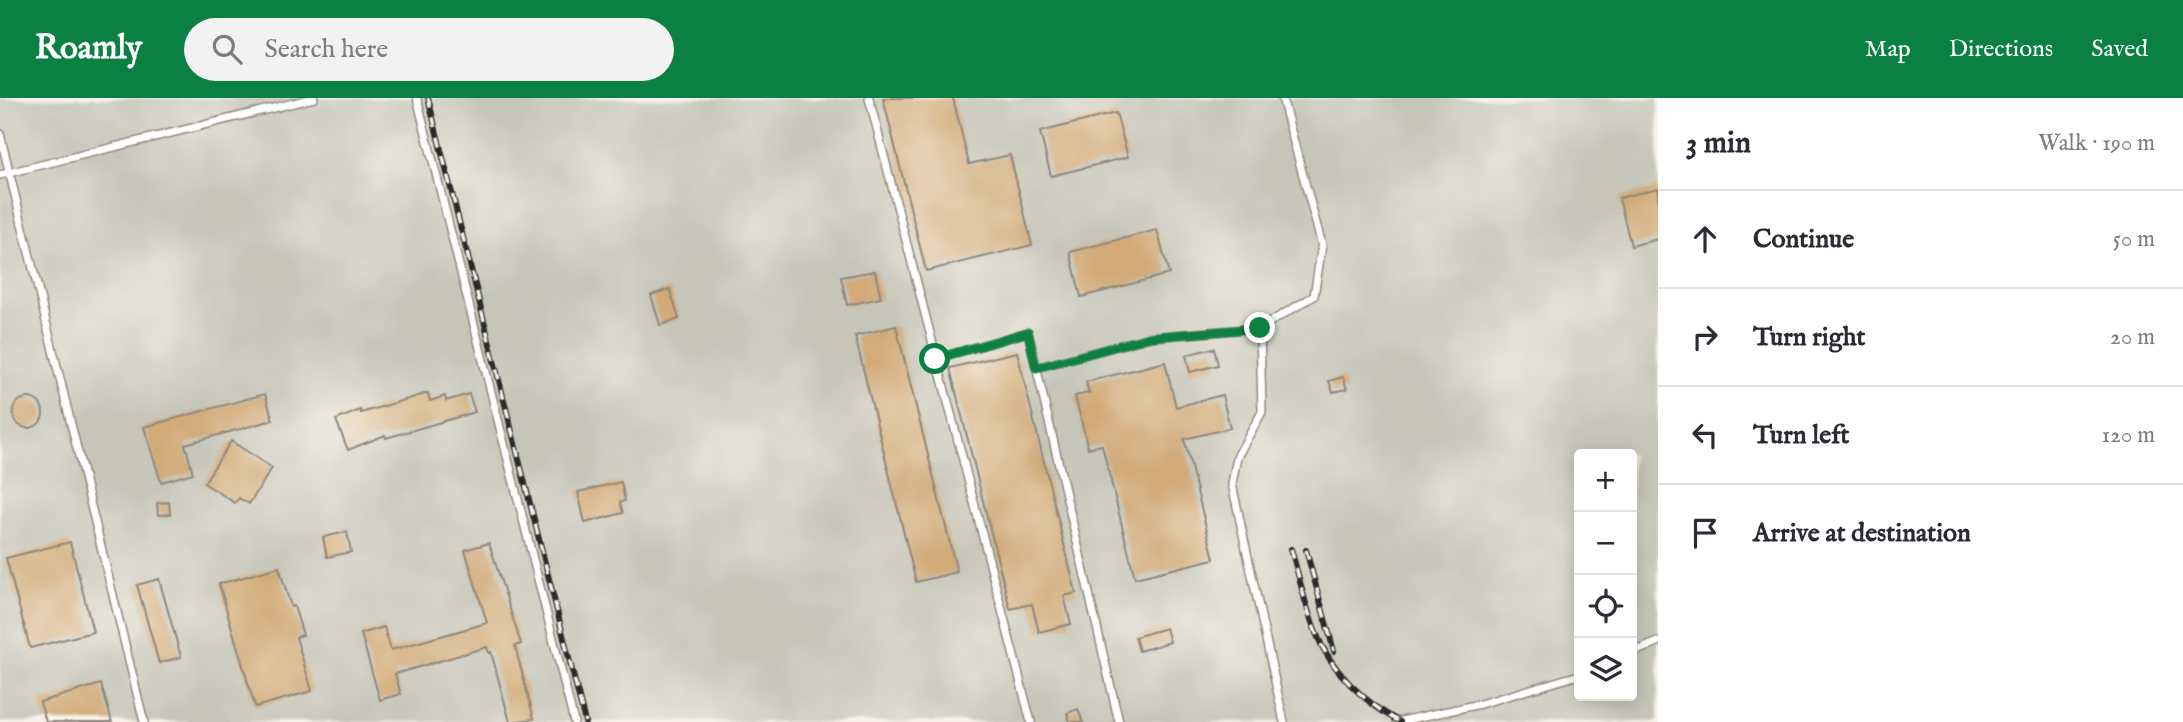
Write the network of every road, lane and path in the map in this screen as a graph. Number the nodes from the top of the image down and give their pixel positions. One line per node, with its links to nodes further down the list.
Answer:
1 (314, 98): 6 (lane)
2 (416, 98): 15 (lane)
3 (869, 98): 9 (lane)
4 (1282, 98): 8 (lane)
5 (0, 134): 6 (lane)
6 (9, 172): 7 (lane); 14 (lane)
7 (0, 175)
8 (1260, 328): 10 (lane); 18 (lane)
9 (935, 359): 10 (lane); 16 (lane)
10 (1036, 368): 17 (lane)
11 (1658, 642): 12 (lane)
12 (1637, 651)
13 (1574, 676): 19 (lane)
14 (144, 722)
15 (574, 722)
16 (1031, 722)
17 (1119, 722)
18 (1284, 722)
19 (1397, 722)

